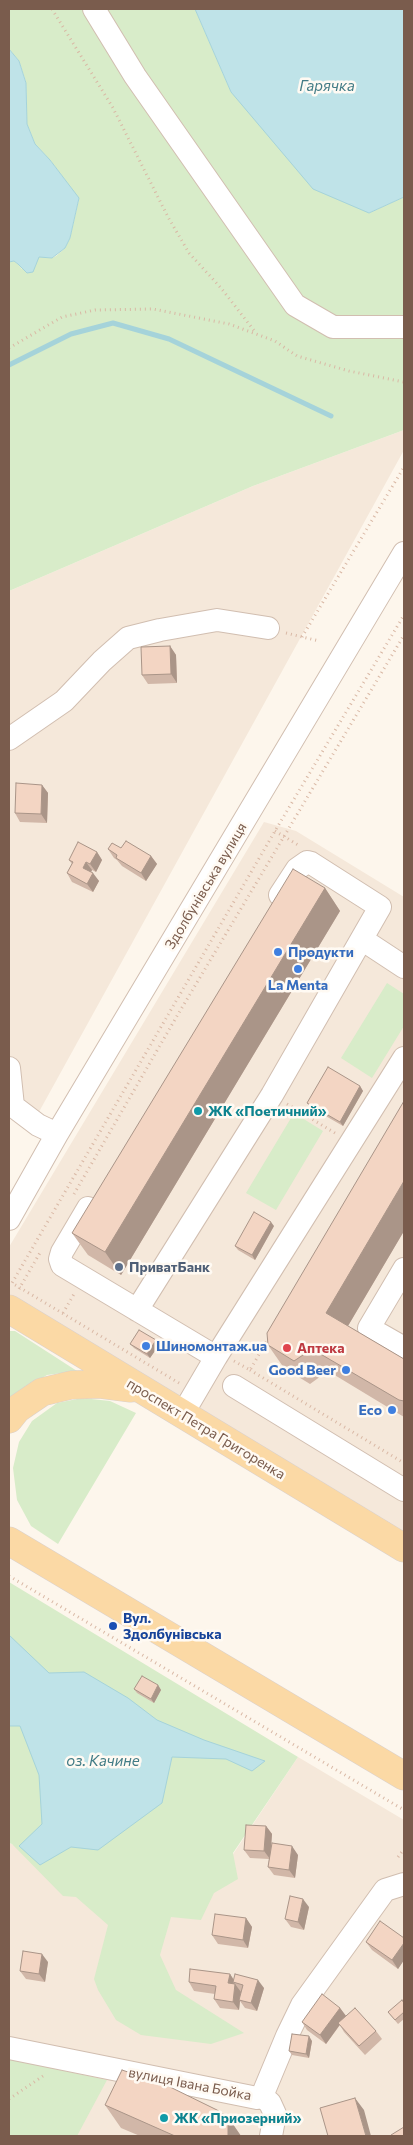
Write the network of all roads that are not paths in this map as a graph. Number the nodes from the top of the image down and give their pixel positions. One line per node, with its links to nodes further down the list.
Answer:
1 (94, 9): 2 (street)
2 (404, 327)
3 (404, 553): 12 (street, Здолбунівська вулиця)
4 (268, 628): 5 (street)
5 (9, 739)
6 (271, 911): 7 (street)
7 (363, 940): 8 (street); 17 (street)
8 (404, 966)
9 (404, 1058): 19 (street)
10 (9, 1068): 11 (street)
11 (11, 1104): 12 (street)
12 (58, 1134): 14 (street, Здолбунівська вулиця)
13 (98, 1192): 17 (street)
14 (9, 1219)
15 (404, 1269): 18 (street)
16 (12, 1295): 21 (main road, проспект Петра Григоренка)
17 (137, 1310): 19 (street)
18 (404, 1348)
19 (223, 1358): 22 (street)
20 (234, 1386): 24 (street)
21 (140, 1390): 22 (main road, проспект Петра Григоренка); 23 (main road)
22 (182, 1415): 27 (main road, проспект Петра Григоренка)
23 (9, 1419)
24 (404, 1490)
25 (9, 1520): 28 (main road)
26 (9, 1541): 28 (main road)
27 (404, 1548)
28 (41, 1560): 29 (main road)
29 (404, 1776)
30 (404, 1884): 32 (street, вулиця Івана Бойка)
31 (9, 2048): 32 (street, вулиця Івана Бойка)
32 (262, 2096): 33 (street)
33 (271, 2136)

